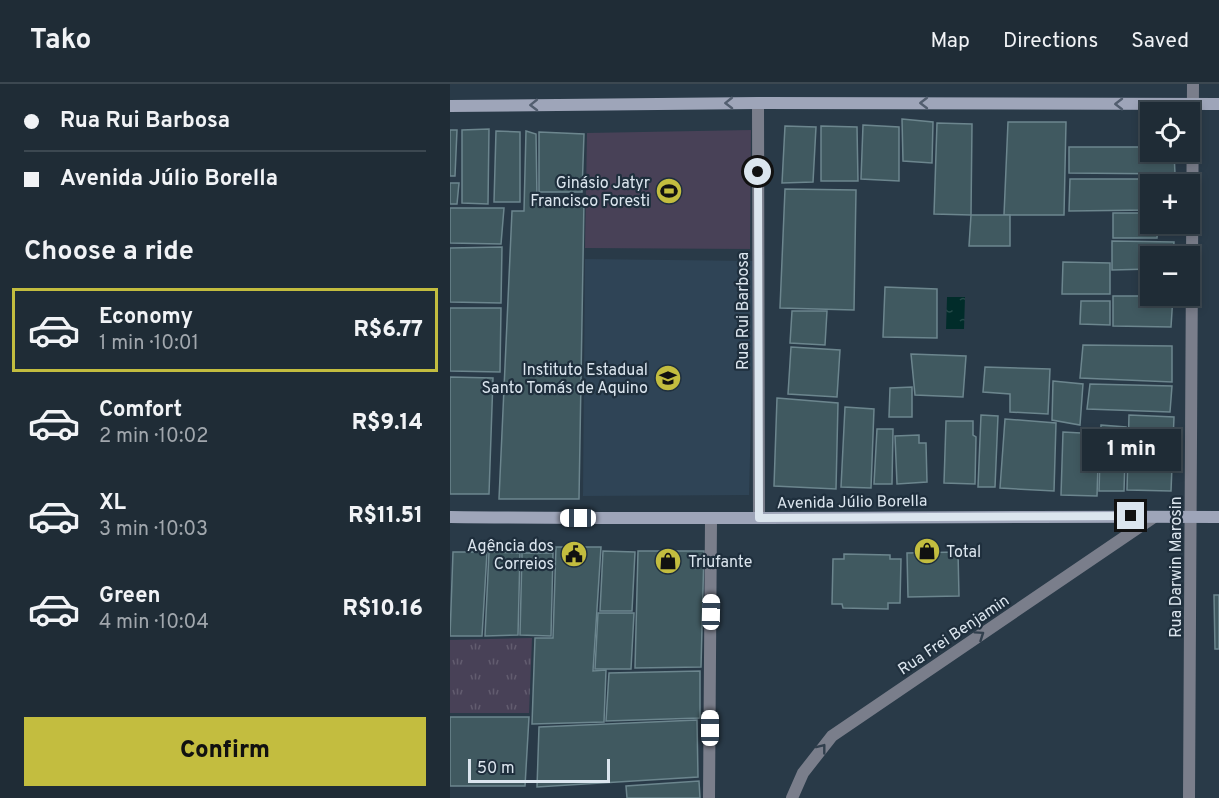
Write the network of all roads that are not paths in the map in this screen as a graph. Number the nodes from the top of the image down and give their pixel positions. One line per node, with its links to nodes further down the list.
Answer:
1 (1193, 84): 2 (street, Rua Darwin Marosin)
2 (1192, 102)
3 (758, 103): 4 (main road, one-way to 3); 7 (main road, one-way to 7); 13 (street, Rua Rui Barbosa)
4 (1140, 104)
5 (1200, 104): 6 (main road)
6 (1219, 104)
7 (450, 106)
8 (1192, 162): 11 (street, Rua Darwin Marosin)
9 (450, 517): 14 (main road, Avenida Júlio Borella)
10 (1154, 517): 11 (main road, Avenida Júlio Borella); 13 (main road, Avenida Júlio Borella); 16 (street, Rua Frei Benjamin, one-way to 10)
11 (1192, 517): 12 (main road, Avenida Júlio Borella); 17 (street, Rua Darwin Marosin)
12 (1219, 517)
13 (759, 518): 14 (main road, Avenida Júlio Borella)
14 (711, 519): 15 (street)
15 (709, 798)
16 (792, 798)
17 (1189, 798)

